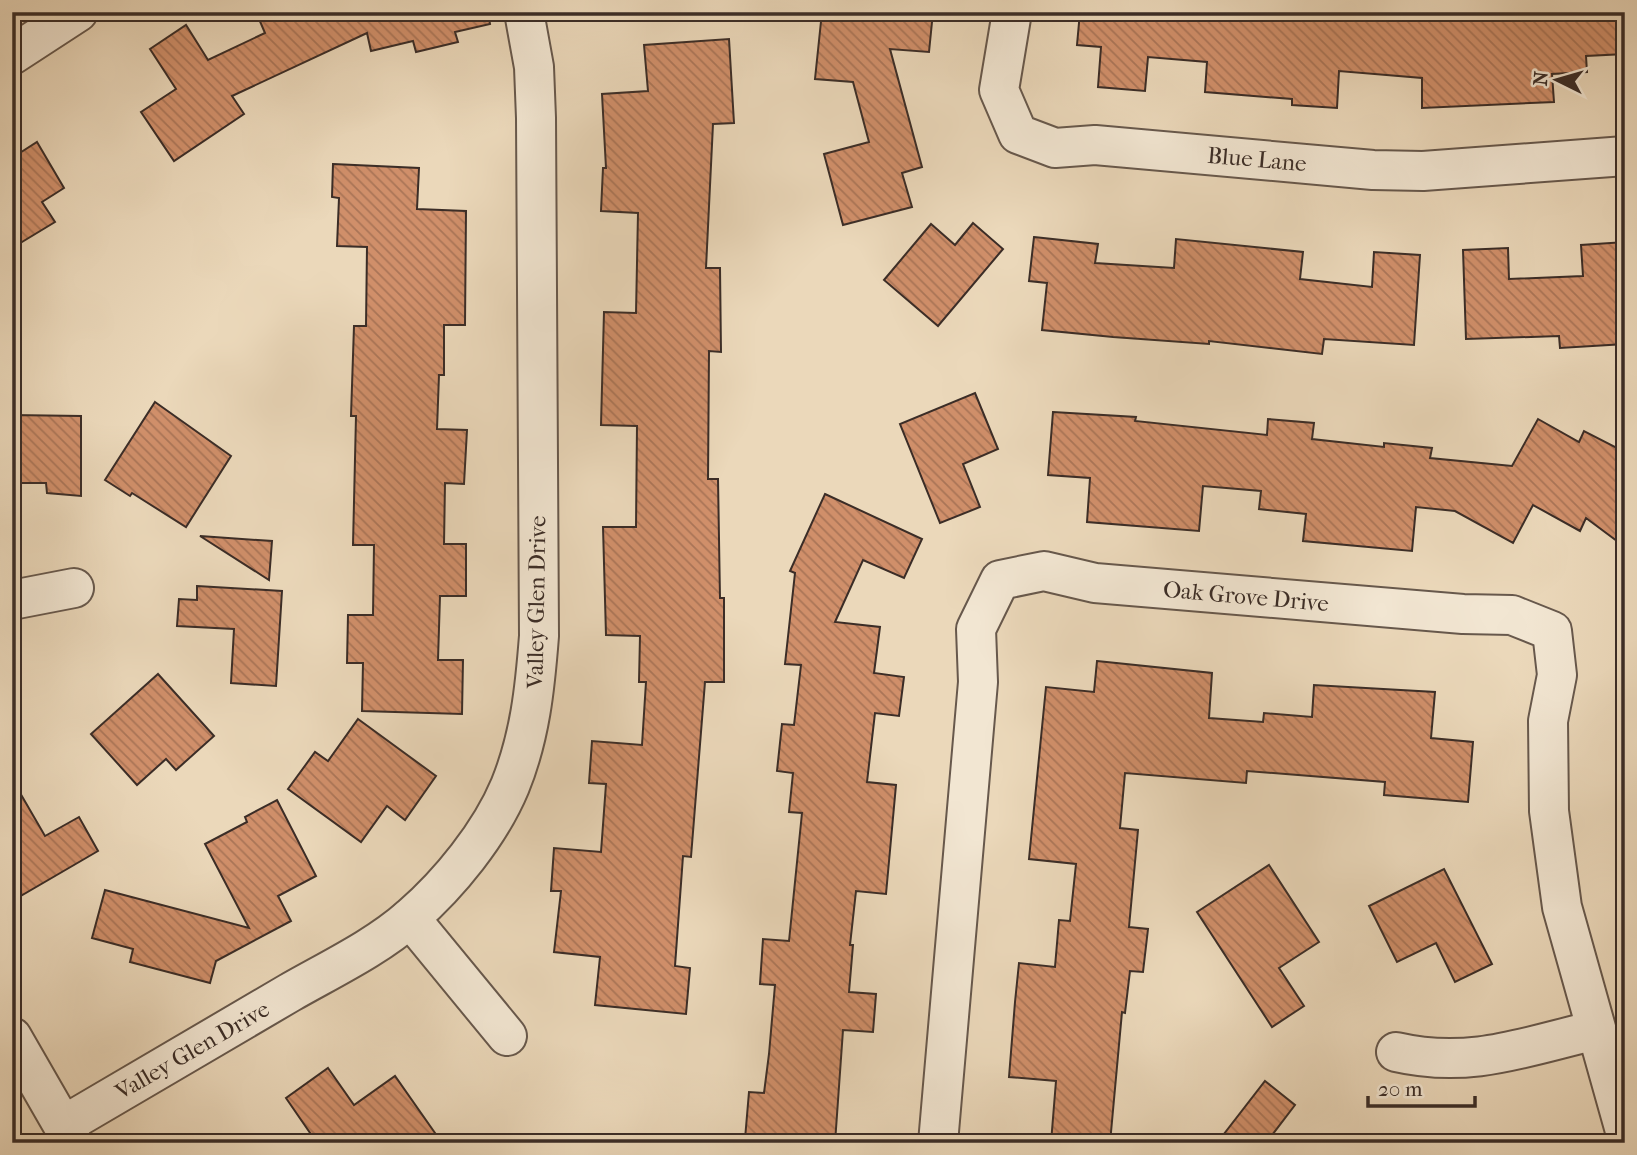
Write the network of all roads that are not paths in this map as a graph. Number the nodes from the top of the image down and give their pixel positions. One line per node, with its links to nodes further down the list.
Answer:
1 (78, 12): 4 (street)
2 (524, 12): 8 (street, Valley Glen Drive)
3 (1012, 12): 5 (street, Blue Lane)
4 (12, 55)
5 (1625, 156)
6 (74, 588): 7 (street)
7 (12, 600)
8 (410, 918): 10 (street); 14 (street, Valley Glen Drive)
9 (1596, 1030): 12 (street); 13 (street, Oak Grove Drive); 15 (street, Oak Grove Drive)
10 (507, 1036)
11 (12, 1037): 14 (street)
12 (1396, 1052)
13 (1625, 1131)
14 (68, 1134)
15 (938, 1143)

